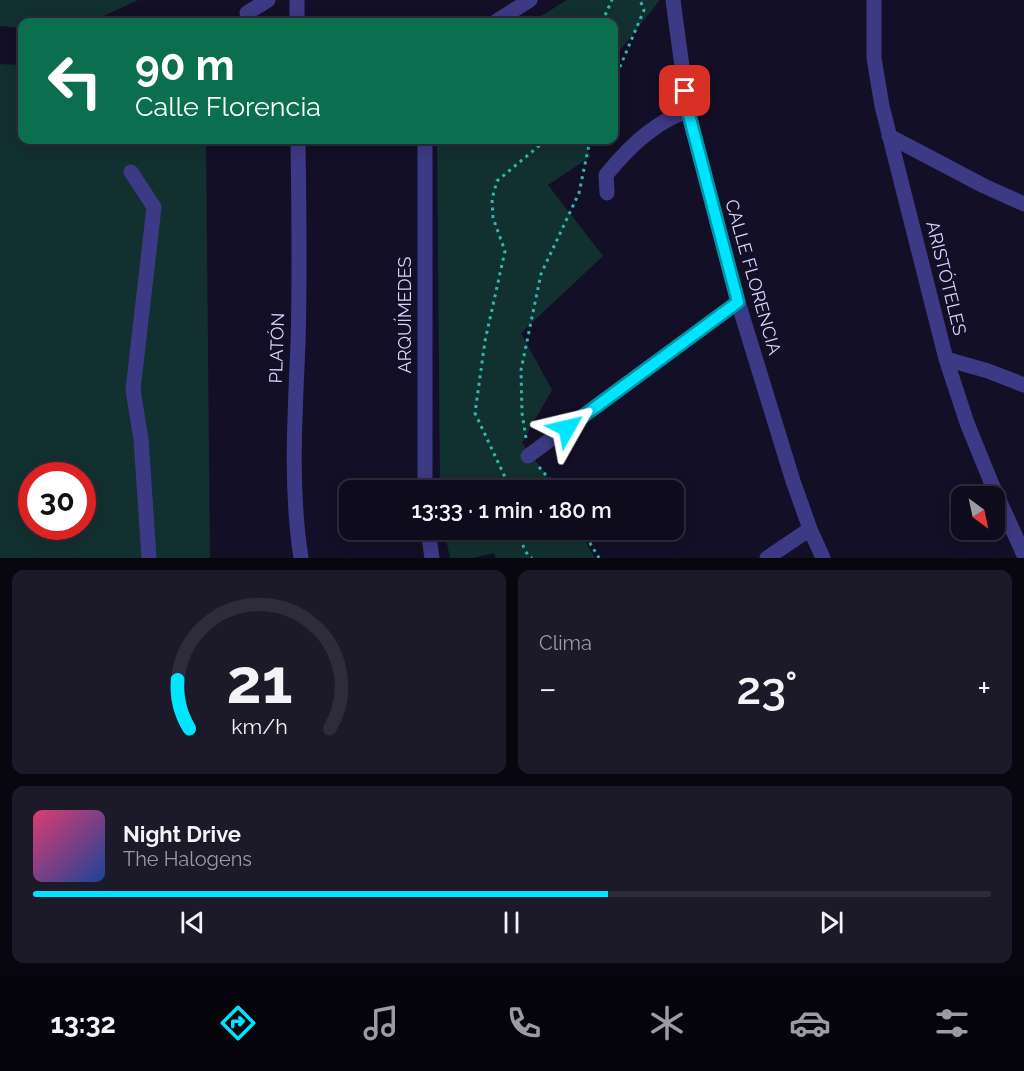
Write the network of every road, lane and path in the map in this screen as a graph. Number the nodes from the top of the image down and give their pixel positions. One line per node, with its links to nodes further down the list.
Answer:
1 (268, 0): 8 (street)
2 (297, 0): 9 (street)
3 (530, 0): 10 (street)
4 (612, 0): 11 (path)
5 (640, 0): 12 (path)
6 (673, 0): 13 (street, CALLE FLORENCIA)
7 (874, 0): 14 (street, ARISTÓTELES)
8 (247, 13)
9 (297, 18)
10 (501, 18)
11 (604, 18)
12 (618, 72)
13 (688, 111): 20 (street); 22 (street, CALLE FLORENCIA)
14 (889, 136): 21 (street); 23 (street, ARISTÓTELES)
15 (298, 144): 35 (street, PLATÓN)
16 (425, 144): 26 (street, ARQUÍMEDES)
17 (541, 144): 27 (path)
18 (589, 144): 25 (path)
19 (131, 172): 34 (street)
20 (607, 193)
21 (1024, 204)
22 (738, 302): 25 (street); 29 (street, CALLE FLORENCIA)
23 (946, 359): 24 (street); 33 (street, ARISTÓTELES)
24 (1024, 385)
25 (528, 456): 28 (path)
26 (425, 480)
27 (506, 480)
28 (550, 480)
29 (810, 528): 39 (street); 40 (street, CALLE FLORENCIA)
30 (429, 540): 36 (street)
31 (522, 540): 37 (path)
32 (588, 540): 38 (path)
33 (1024, 555)
34 (149, 558)
35 (301, 558)
36 (432, 558)
37 (532, 558)
38 (598, 558)
39 (766, 558)
40 (823, 558)

